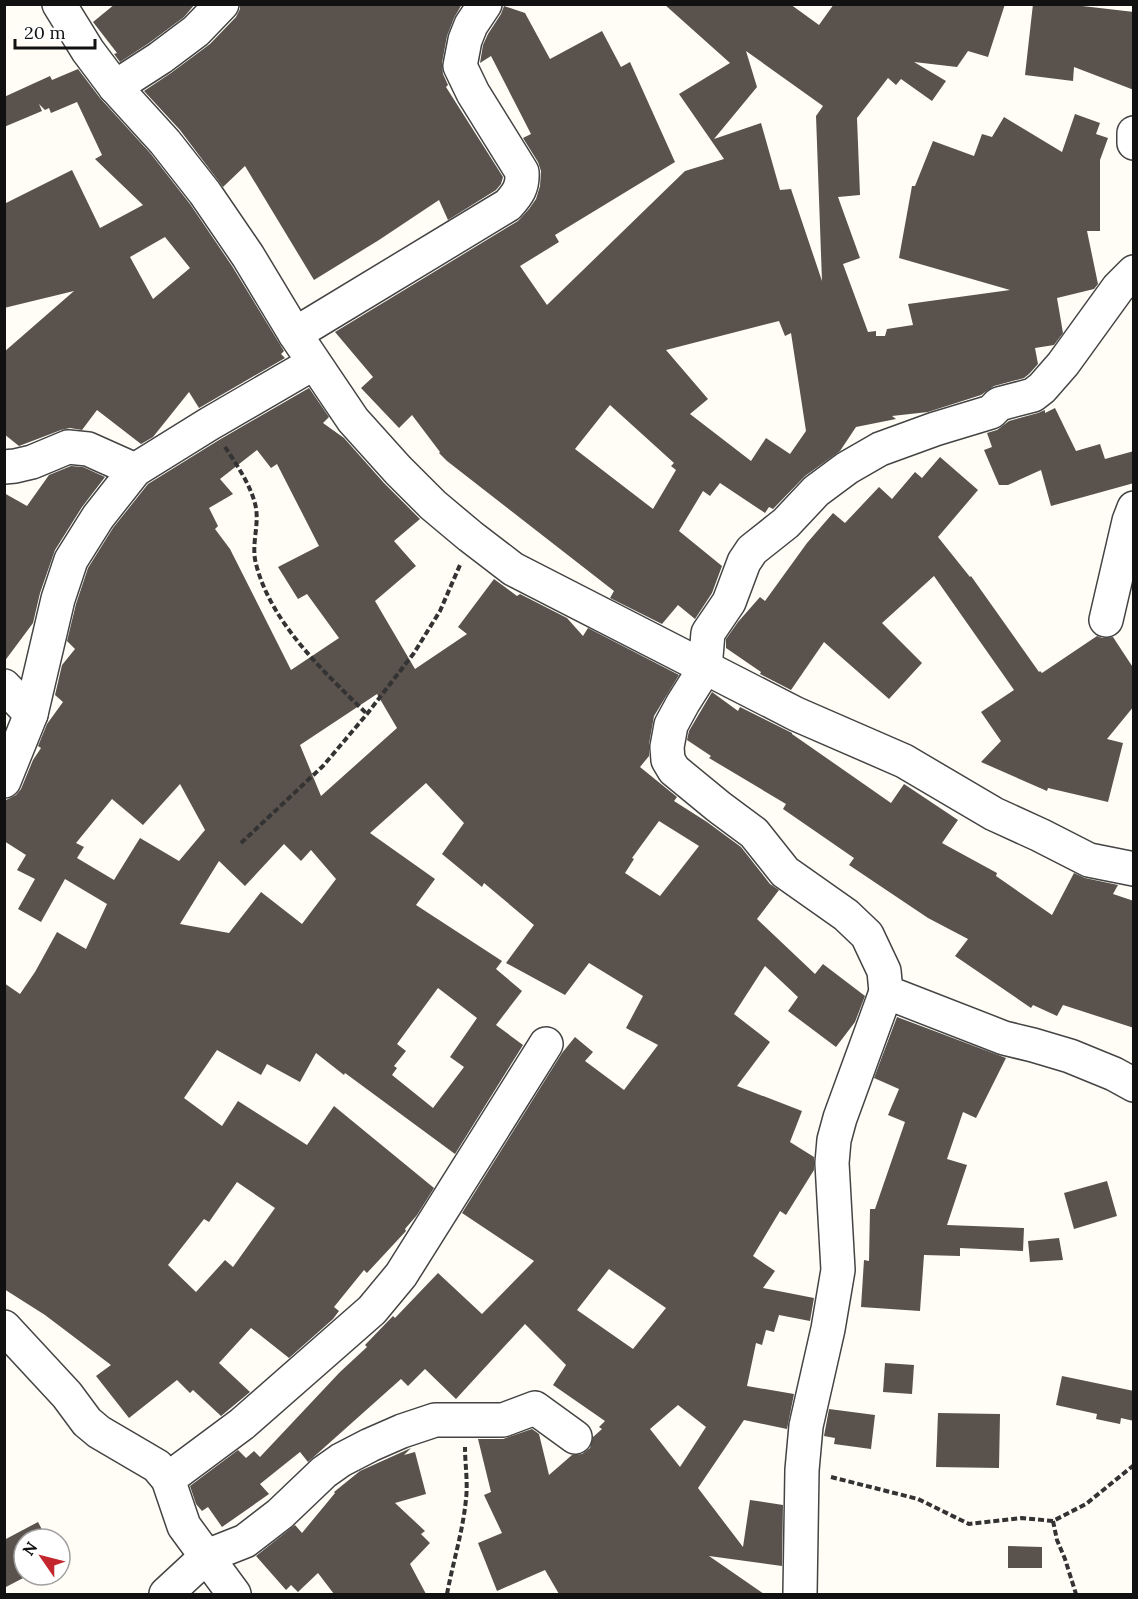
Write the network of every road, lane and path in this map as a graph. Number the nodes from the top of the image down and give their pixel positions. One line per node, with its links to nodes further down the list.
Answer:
1 (59, 4): 4 (street)
2 (222, 4): 4 (street)
3 (485, 4): 8 (street)
4 (115, 87): 8 (street)
5 (1134, 133): 6 (street)
6 (1134, 143)
7 (1134, 273): 16 (street)
8 (295, 334): 9 (street)
9 (314, 363): 10 (street); 14 (street)
10 (209, 424): 12 (street); 19 (path)
11 (4, 467): 12 (street)
12 (135, 470): 18 (street)
13 (1134, 508): 15 (street)
14 (470, 536): 16 (street); 19 (path)
15 (1106, 620)
16 (705, 668): 22 (street); 23 (street)
17 (4, 686): 18 (street)
18 (31, 714): 20 (street)
19 (367, 714): 21 (path)
20 (4, 781)
21 (241, 843)
22 (1134, 869)
23 (886, 992): 25 (street); 30 (street)
24 (546, 1044): 31 (street)
25 (1134, 1085)
26 (4, 1327): 31 (street)
27 (464, 1420): 28 (street); 33 (street); 36 (path)
28 (575, 1437)
29 (1134, 1465): 32 (path)
30 (802, 1470): 32 (path); 37 (street)
31 (168, 1479): 33 (street)
32 (1053, 1521): 38 (path)
33 (207, 1557): 34 (street); 35 (street)
34 (166, 1594)
35 (234, 1594)
36 (447, 1594)
37 (800, 1594)
38 (1077, 1594)

